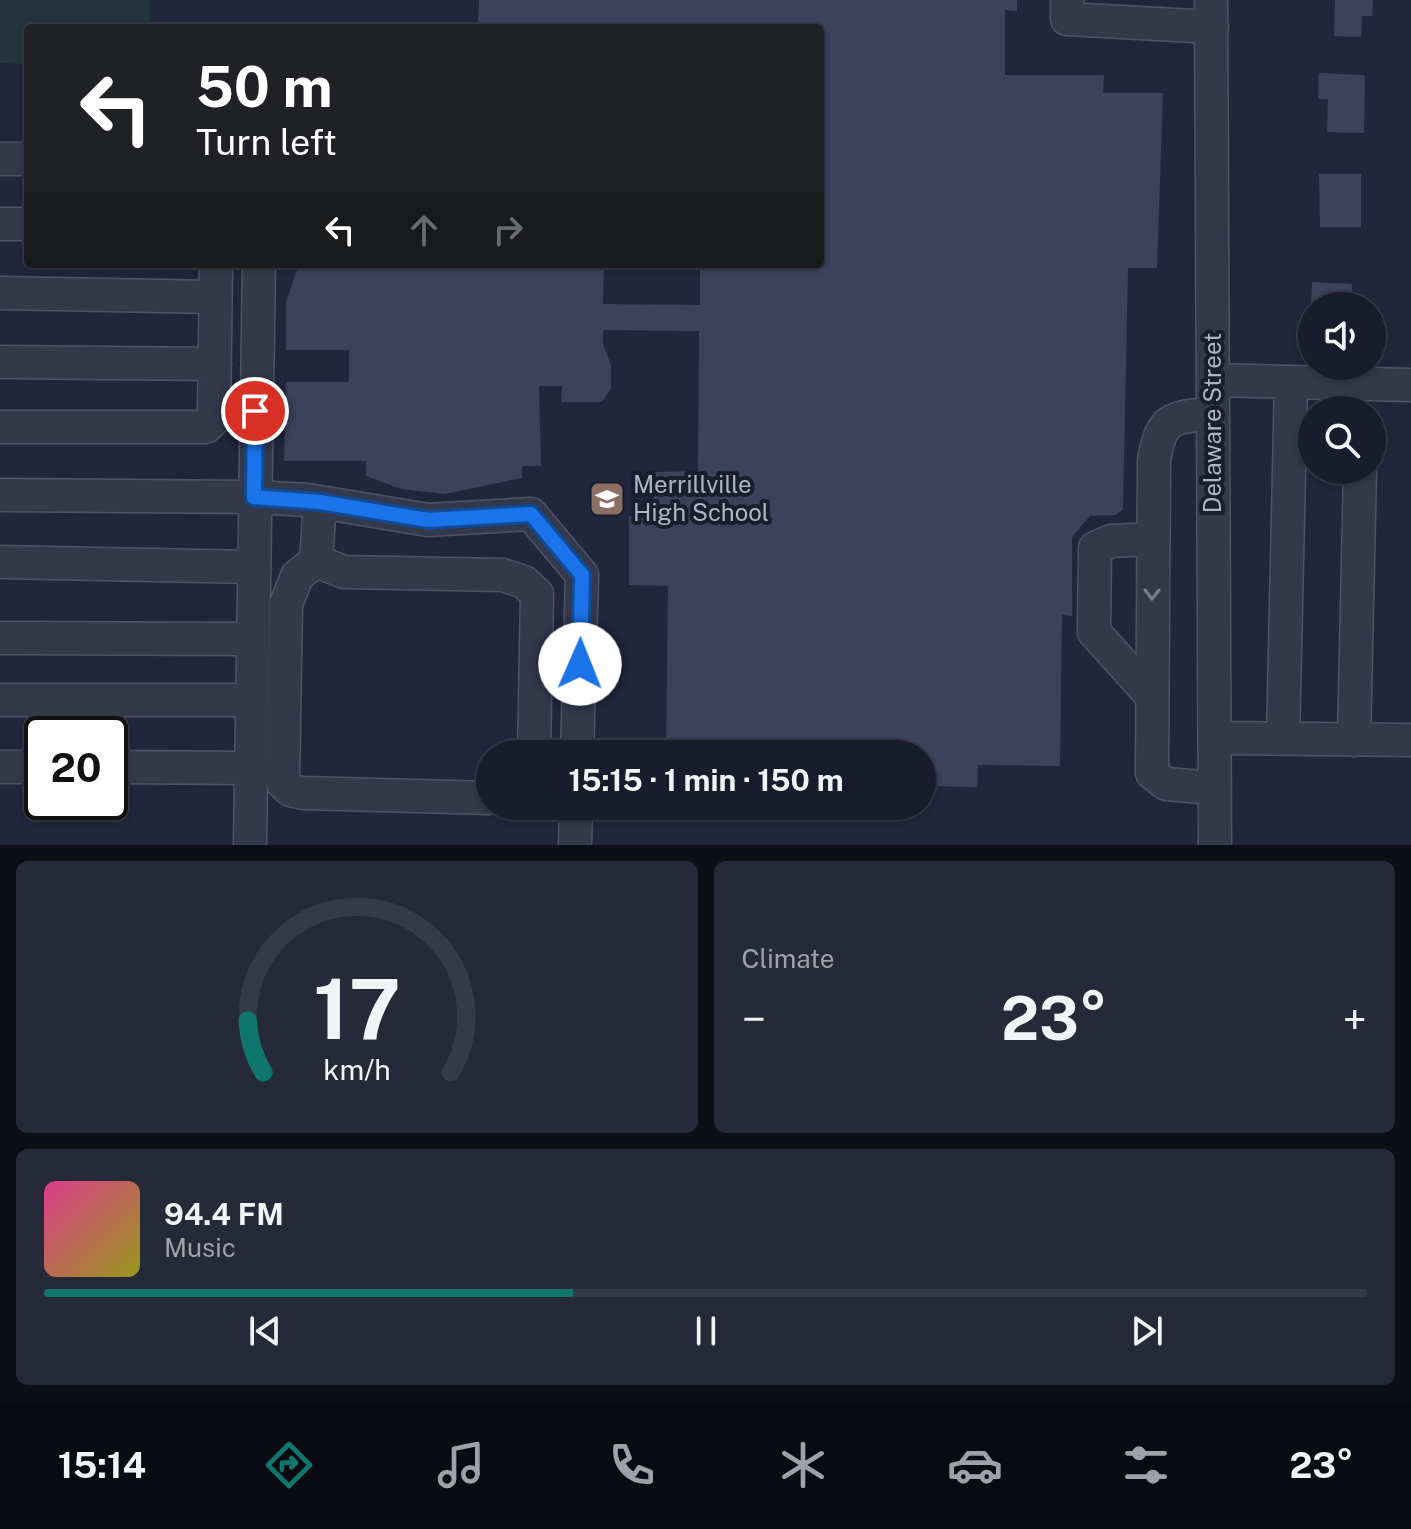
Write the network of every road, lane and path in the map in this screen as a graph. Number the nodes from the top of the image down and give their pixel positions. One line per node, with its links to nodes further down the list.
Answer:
1 (1067, 0): 2 (street)
2 (1130, 11): 3 (street)
3 (1212, 13): 14 (street, Delaware Street)
4 (0, 159): 5 (street)
5 (24, 159)
6 (0, 224): 7 (street)
7 (24, 224)
8 (216, 268): 11 (street)
9 (259, 268): 23 (street)
10 (0, 293): 11 (street)
11 (215, 297): 13 (street)
12 (0, 362): 13 (street)
13 (215, 364): 20 (street)
14 (1213, 380): 15 (street); 19 (street, Delaware Street)
15 (1291, 382): 17 (street); 35 (street)
16 (1411, 385): 18 (street)
17 (1356, 396)
18 (1365, 396)
19 (1213, 414): 25 (street); 34 (street, Delaware Street)
20 (0, 427)
21 (1360, 484): 38 (street)
22 (0, 495): 23 (street)
23 (254, 497): 24 (street); 28 (street)
24 (320, 502): 26 (street); 37 (street)
25 (1152, 539): 31 (street, one-way to 31); 31 (street)
26 (316, 561): 36 (street); 45 (street)
27 (0, 562): 28 (street)
28 (253, 567): 30 (street)
29 (0, 638): 30 (street)
30 (252, 639): 33 (street)
31 (1150, 694): 44 (street)
32 (0, 700): 33 (street)
33 (252, 700): 43 (street)
34 (1215, 738): 35 (street); 44 (street, Delaware Street)
35 (1283, 739): 38 (street)
36 (534, 740)
37 (577, 740)
38 (1354, 740): 39 (street)
39 (1411, 740)
40 (0, 767): 41 (street)
41 (24, 767)
42 (128, 769): 43 (street)
43 (251, 780): 45 (street); 48 (street)
44 (1215, 788): 50 (street, Delaware Street)
45 (290, 790): 46 (street)
46 (476, 797)
47 (576, 820): 49 (street)
48 (250, 845)
49 (575, 845)
50 (1215, 845)

